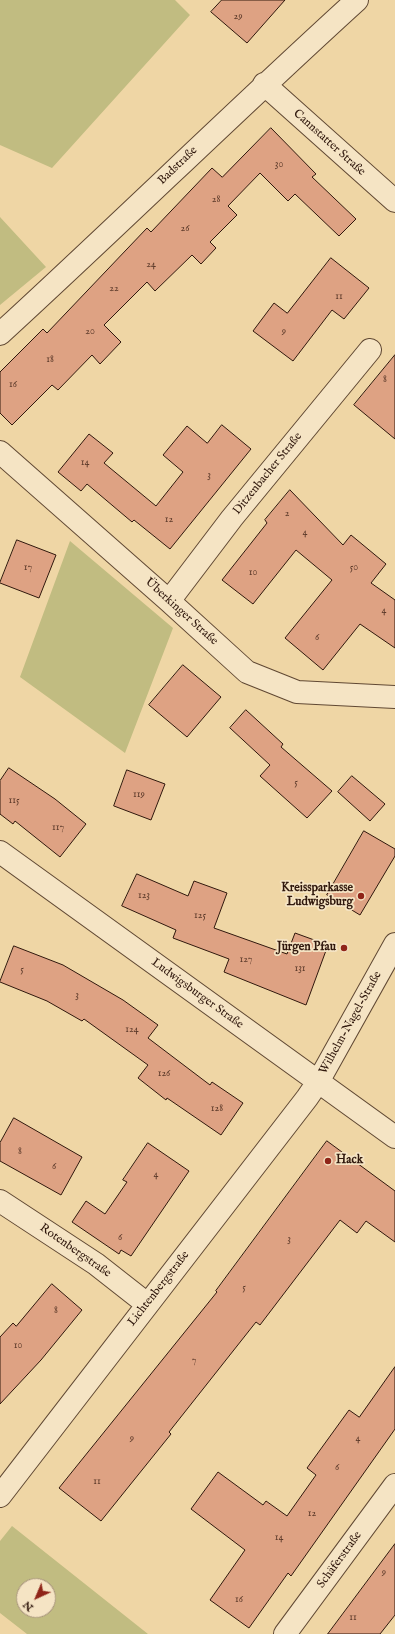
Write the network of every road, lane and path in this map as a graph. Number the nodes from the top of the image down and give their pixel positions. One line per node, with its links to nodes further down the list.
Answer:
1 (357, 0): 2 (street, Badstraße)
2 (264, 84): 3 (street, Cannstatter Straße); 4 (street, Badstraße)
3 (395, 201)
4 (0, 334)
5 (370, 350): 7 (street, Ditzenbacher Straße)
6 (0, 452): 7 (street, Überkinger Straße)
7 (169, 601): 8 (street, Überkinger Straße)
8 (395, 697)
9 (0, 852): 11 (street, Ludwigsburger Straße)
10 (395, 944): 11 (street, Wilhelm-Nagel-Straße)
11 (318, 1082): 12 (street, Ludwigsburger Straße); 14 (street, Lichtenbergstraße)
12 (395, 1137)
13 (0, 1201): 14 (street, Rotenbergstraße)
14 (147, 1304): 16 (street, Lichtenbergstraße)
15 (395, 1485): 17 (street, Schäferstraße)
16 (0, 1496)
17 (286, 1634)

